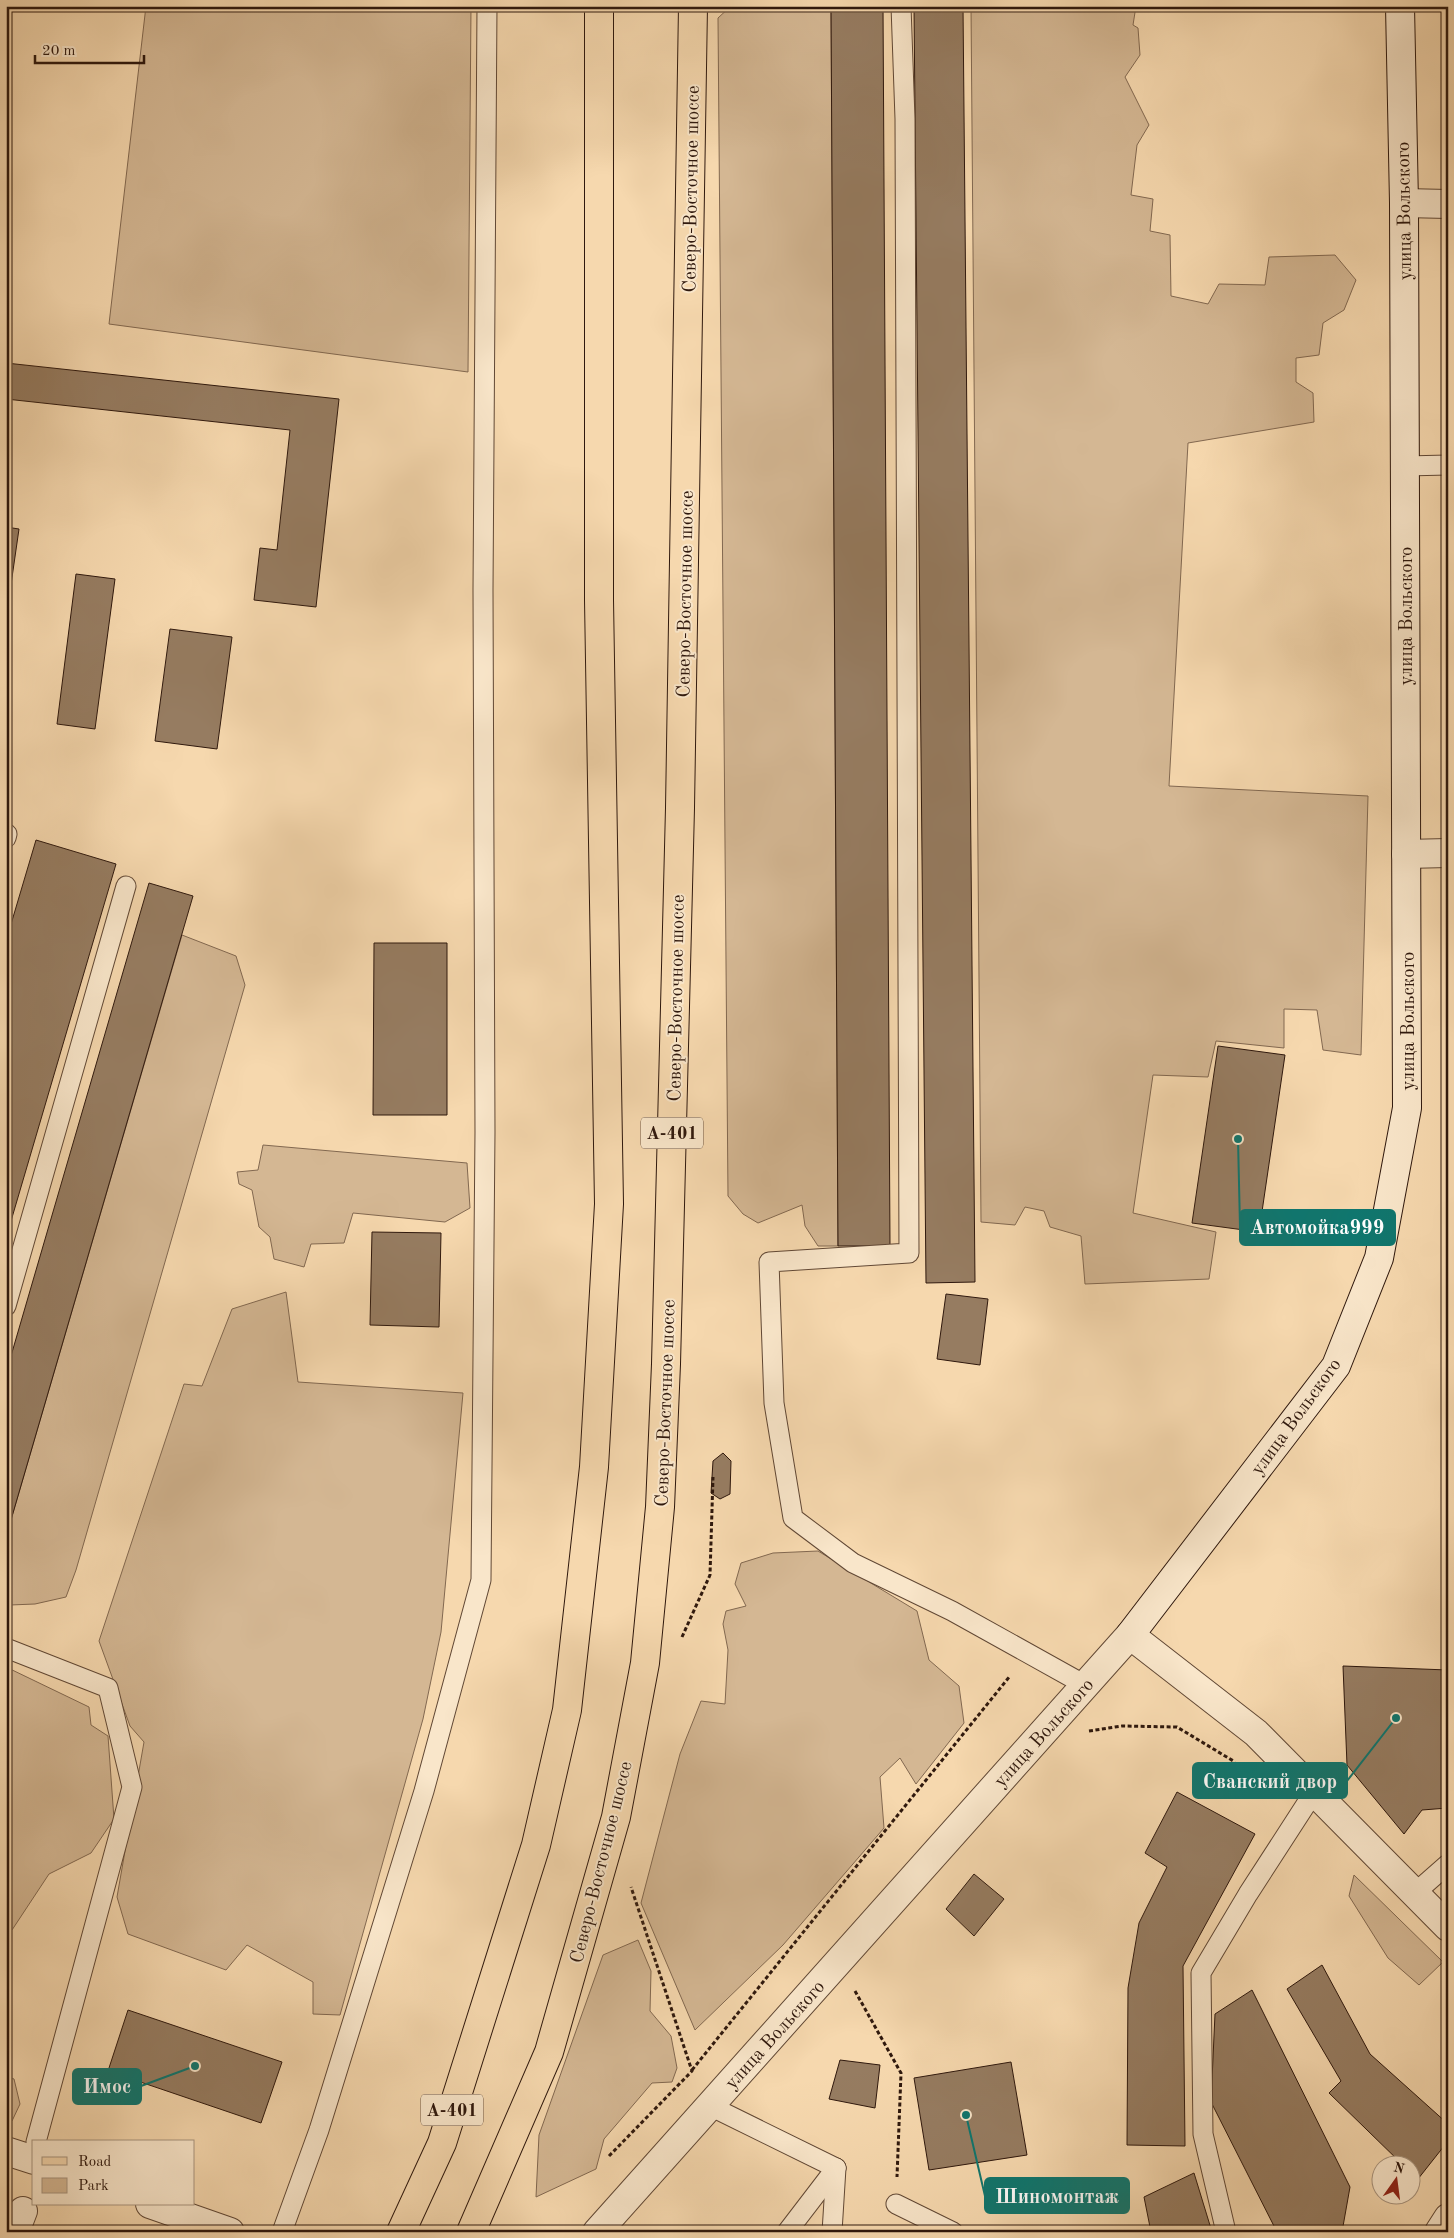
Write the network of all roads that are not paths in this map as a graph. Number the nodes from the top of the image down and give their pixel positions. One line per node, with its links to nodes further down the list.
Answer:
1 (487, 6): 28 (lane)
2 (599, 6): 29 (main road, А-401)
3 (693, 6): 30 (main road, Северо-Восточное шоссе / А-401)
4 (901, 6): 16 (lane)
5 (1400, 6): 6 (main road, улица Вольского)
6 (1404, 204): 7 (main road); 9 (main road, улица Вольского)
7 (1448, 204)
8 (1448, 465): 9 (lane)
9 (1405, 466): 11 (main road, улица Вольского)
10 (1448, 853): 11 (main road)
11 (1406, 854): 14 (main road, улица Вольского)
12 (126, 886): 13 (lane)
13 (6, 1306)
14 (1130, 1635): 16 (main road, улица Вольского); 17 (main road)
15 (6, 1648): 22 (lane)
16 (1085, 1685): 21 (main road, улица Вольского)
17 (1314, 1792): 19 (main road); 35 (lane)
18 (1448, 1864): 19 (lane)
19 (1415, 1893): 20 (main road)
20 (1448, 1926)
21 (710, 2106): 23 (lane); 31 (main road, улица Вольского)
22 (28, 2152)
23 (836, 2168): 32 (lane); 33 (lane)
24 (896, 2204): 34 (lane)
25 (156, 2206): 27 (main road)
26 (1448, 2218): 36 (main road)
27 (230, 2232)
28 (282, 2232)
29 (401, 2232)
30 (471, 2232)
31 (598, 2232)
32 (787, 2232)
33 (832, 2232)
34 (953, 2232)
35 (1226, 2232)
36 (1439, 2232)

